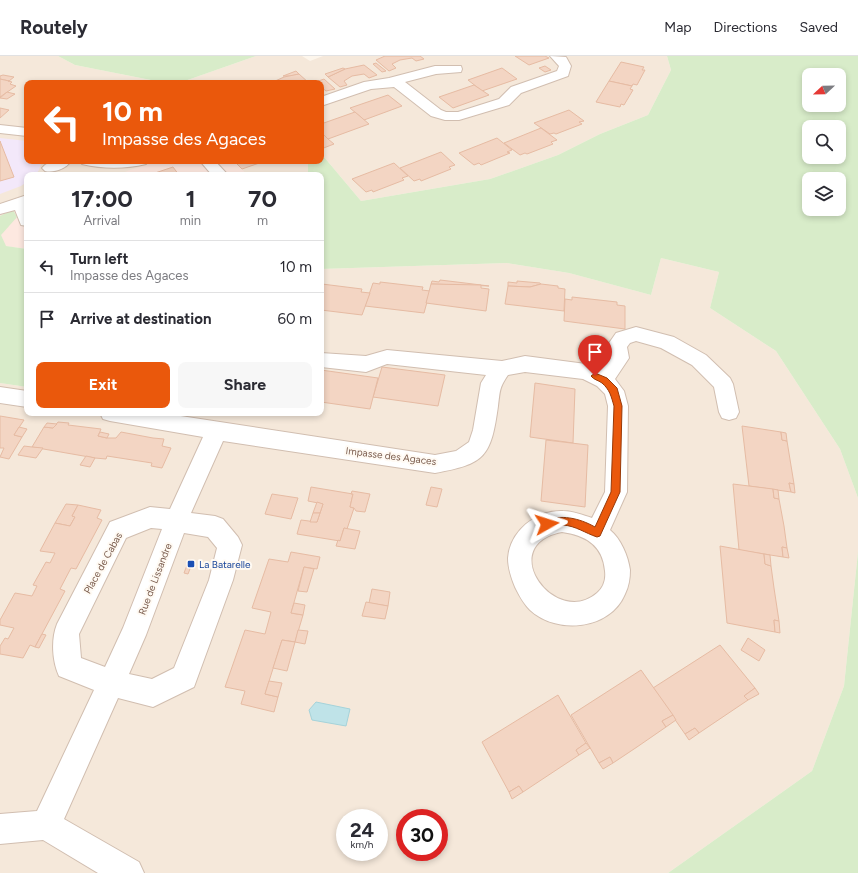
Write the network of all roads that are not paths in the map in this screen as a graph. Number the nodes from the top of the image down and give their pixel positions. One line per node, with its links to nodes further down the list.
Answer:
1 (556, 56): 3 (street)
2 (456, 69): 3 (street)
3 (390, 82): 4 (street)
4 (324, 101)
5 (0, 129): 6 (street)
6 (24, 132)
7 (135, 164): 9 (street)
8 (210, 164): 10 (street)
9 (115, 172)
10 (217, 172)
11 (24, 200): 12 (street)
12 (0, 209)
13 (324, 360): 14 (street)
14 (502, 369): 15 (street); 20 (street, Impasse des Agaces)
15 (604, 380): 18 (street); 22 (street)
16 (0, 395): 17 (street)
17 (24, 399)
18 (729, 412)
19 (128, 416): 20 (street)
20 (217, 431): 21 (street, Rue de Lissandre)
21 (177, 521): 23 (street, Rue de Lissandre); 23 (street, Place de Cabas); 23 (street, Place de Cabas)
22 (597, 533)
23 (112, 682): 24 (street, Rue de Lissandre)
24 (46, 825): 25 (street); 26 (street)
25 (0, 828)
26 (128, 873)

